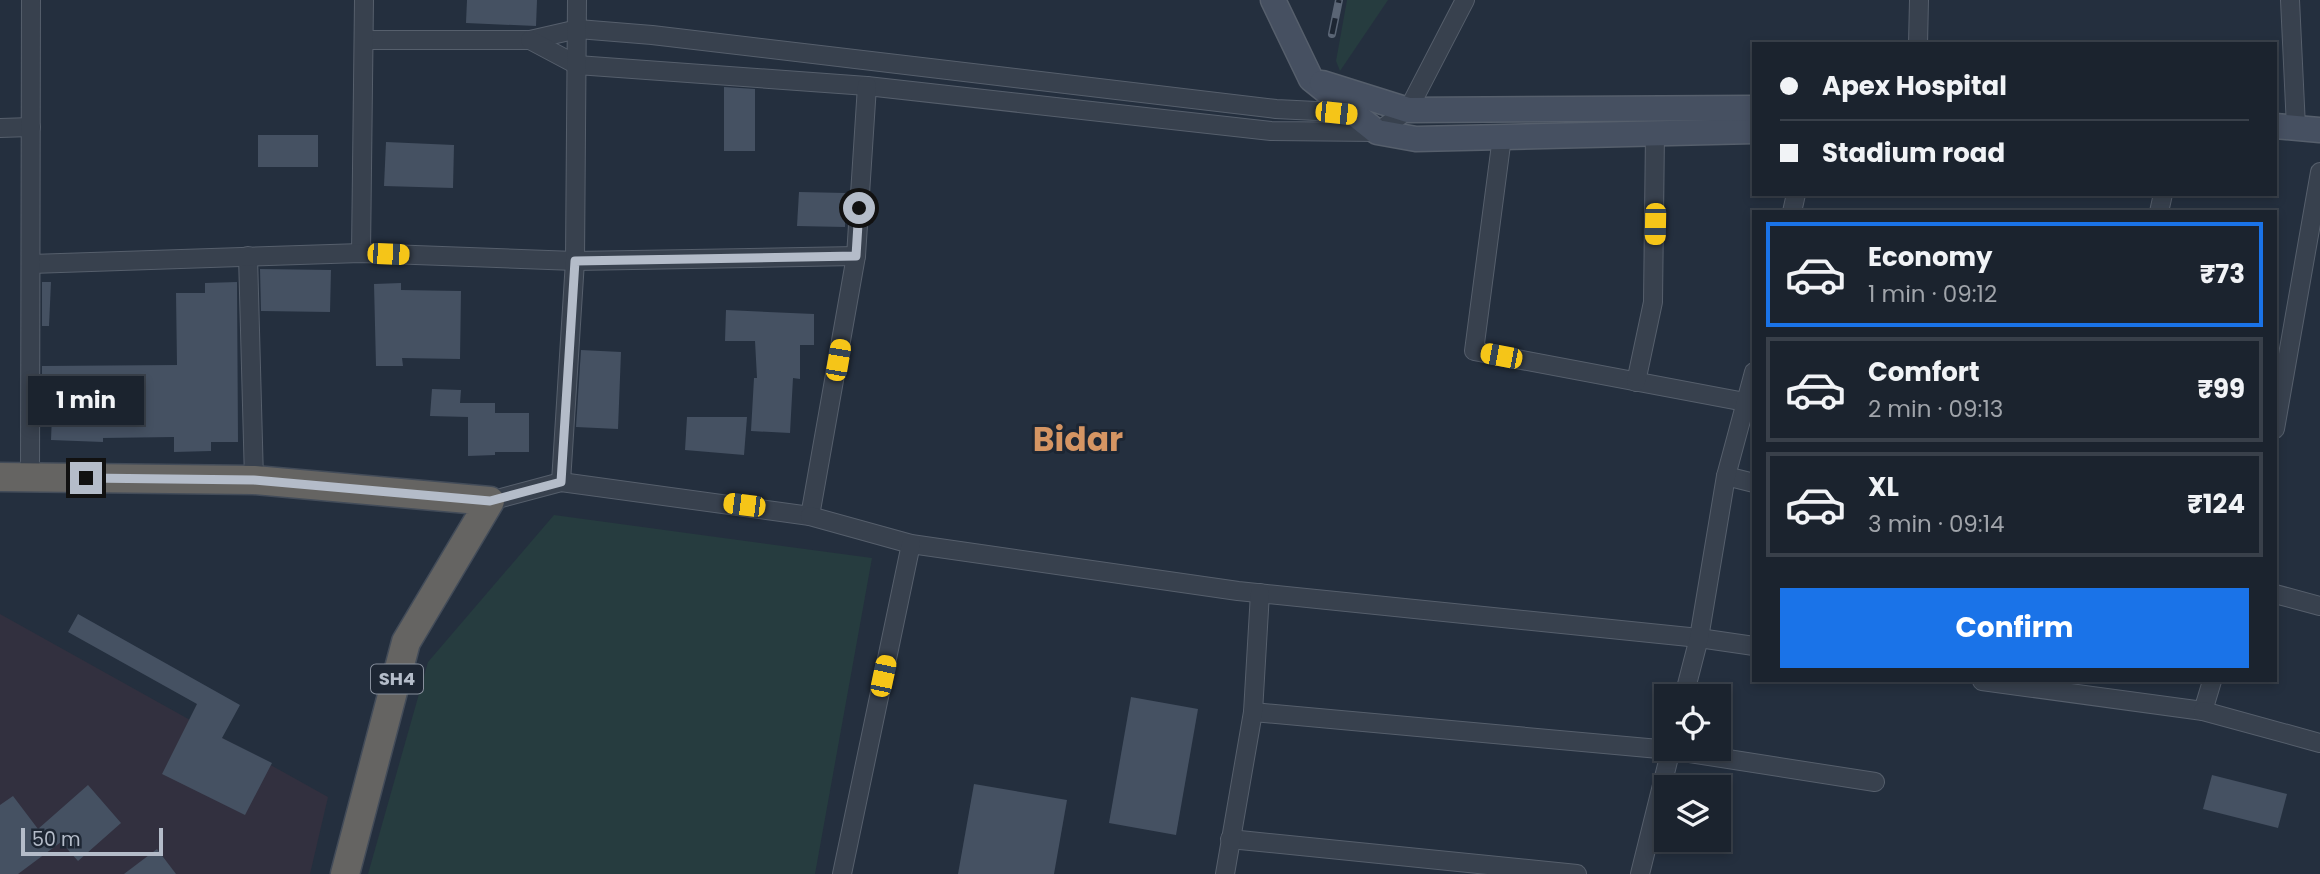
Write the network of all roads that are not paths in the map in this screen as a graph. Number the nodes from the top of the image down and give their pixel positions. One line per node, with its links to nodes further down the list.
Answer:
1 (32, 0): 19 (street)
2 (364, 0): 9 (street)
3 (577, 0): 8 (street)
4 (1273, 0): 13 (main road)
5 (1465, 0): 17 (street)
6 (1919, 0): 11 (street)
7 (2290, 0): 21 (street)
8 (578, 29): 10 (street); 12 (street); 18 (street)
9 (364, 40): 10 (street); 27 (street)
10 (530, 40): 12 (street)
11 (1918, 42)
12 (577, 65): 14 (street); 30 (street)
13 (1311, 79): 15 (main road); 18 (main road)
14 (867, 86): 23 (street); 28 (street)
15 (1378, 100): 17 (main road); 18 (street)
16 (1752, 107): 17 (main road)
17 (1408, 110): 23 (street)
18 (1354, 115): 23 (main road)
19 (31, 127): 20 (street); 31 (street)
20 (0, 128)
21 (2297, 128)
22 (1752, 131): 24 (main road)
23 (1377, 132): 25 (main road)
24 (1656, 133): 25 (main road); 33 (street)
25 (1503, 137): 33 (street)
26 (2320, 172): 34 (street)
27 (361, 253): 29 (street); 30 (street)
28 (856, 256): 30 (street); 44 (street)
29 (248, 257): 31 (street); 40 (street)
30 (575, 261): 41 (street)
31 (31, 264): 39 (street)
32 (1752, 379): 35 (street)
33 (1636, 382): 35 (street)
34 (2280, 383): 36 (street)
35 (1745, 402): 37 (street)
36 (2277, 411)
37 (1726, 476): 42 (street); 49 (street)
38 (0, 477): 39 (highway)
39 (30, 477): 40 (highway)
40 (254, 480): 43 (highway)
41 (561, 482): 43 (street); 44 (street)
42 (1752, 482)
43 (490, 501): 63 (highway, SH4)
44 (810, 516): 45 (street)
45 (911, 544): 46 (street); 64 (street)
46 (1260, 593): 49 (street); 56 (street)
47 (2277, 595): 48 (street)
48 (2320, 606)
49 (1699, 638): 50 (street); 53 (street)
50 (1752, 646)
51 (1997, 682): 54 (street)
52 (2212, 682): 55 (street)
53 (1687, 684)
54 (2042, 685): 55 (street)
55 (2203, 711): 57 (street)
56 (1253, 712): 58 (street); 62 (street)
57 (2320, 743)
58 (1654, 748)
59 (1731, 759): 61 (street)
60 (1668, 761): 67 (street)
61 (1875, 782)
62 (1230, 839): 65 (street); 66 (street)
63 (345, 874)
64 (842, 874)
65 (1225, 874)
66 (1577, 874)
67 (1640, 874)

